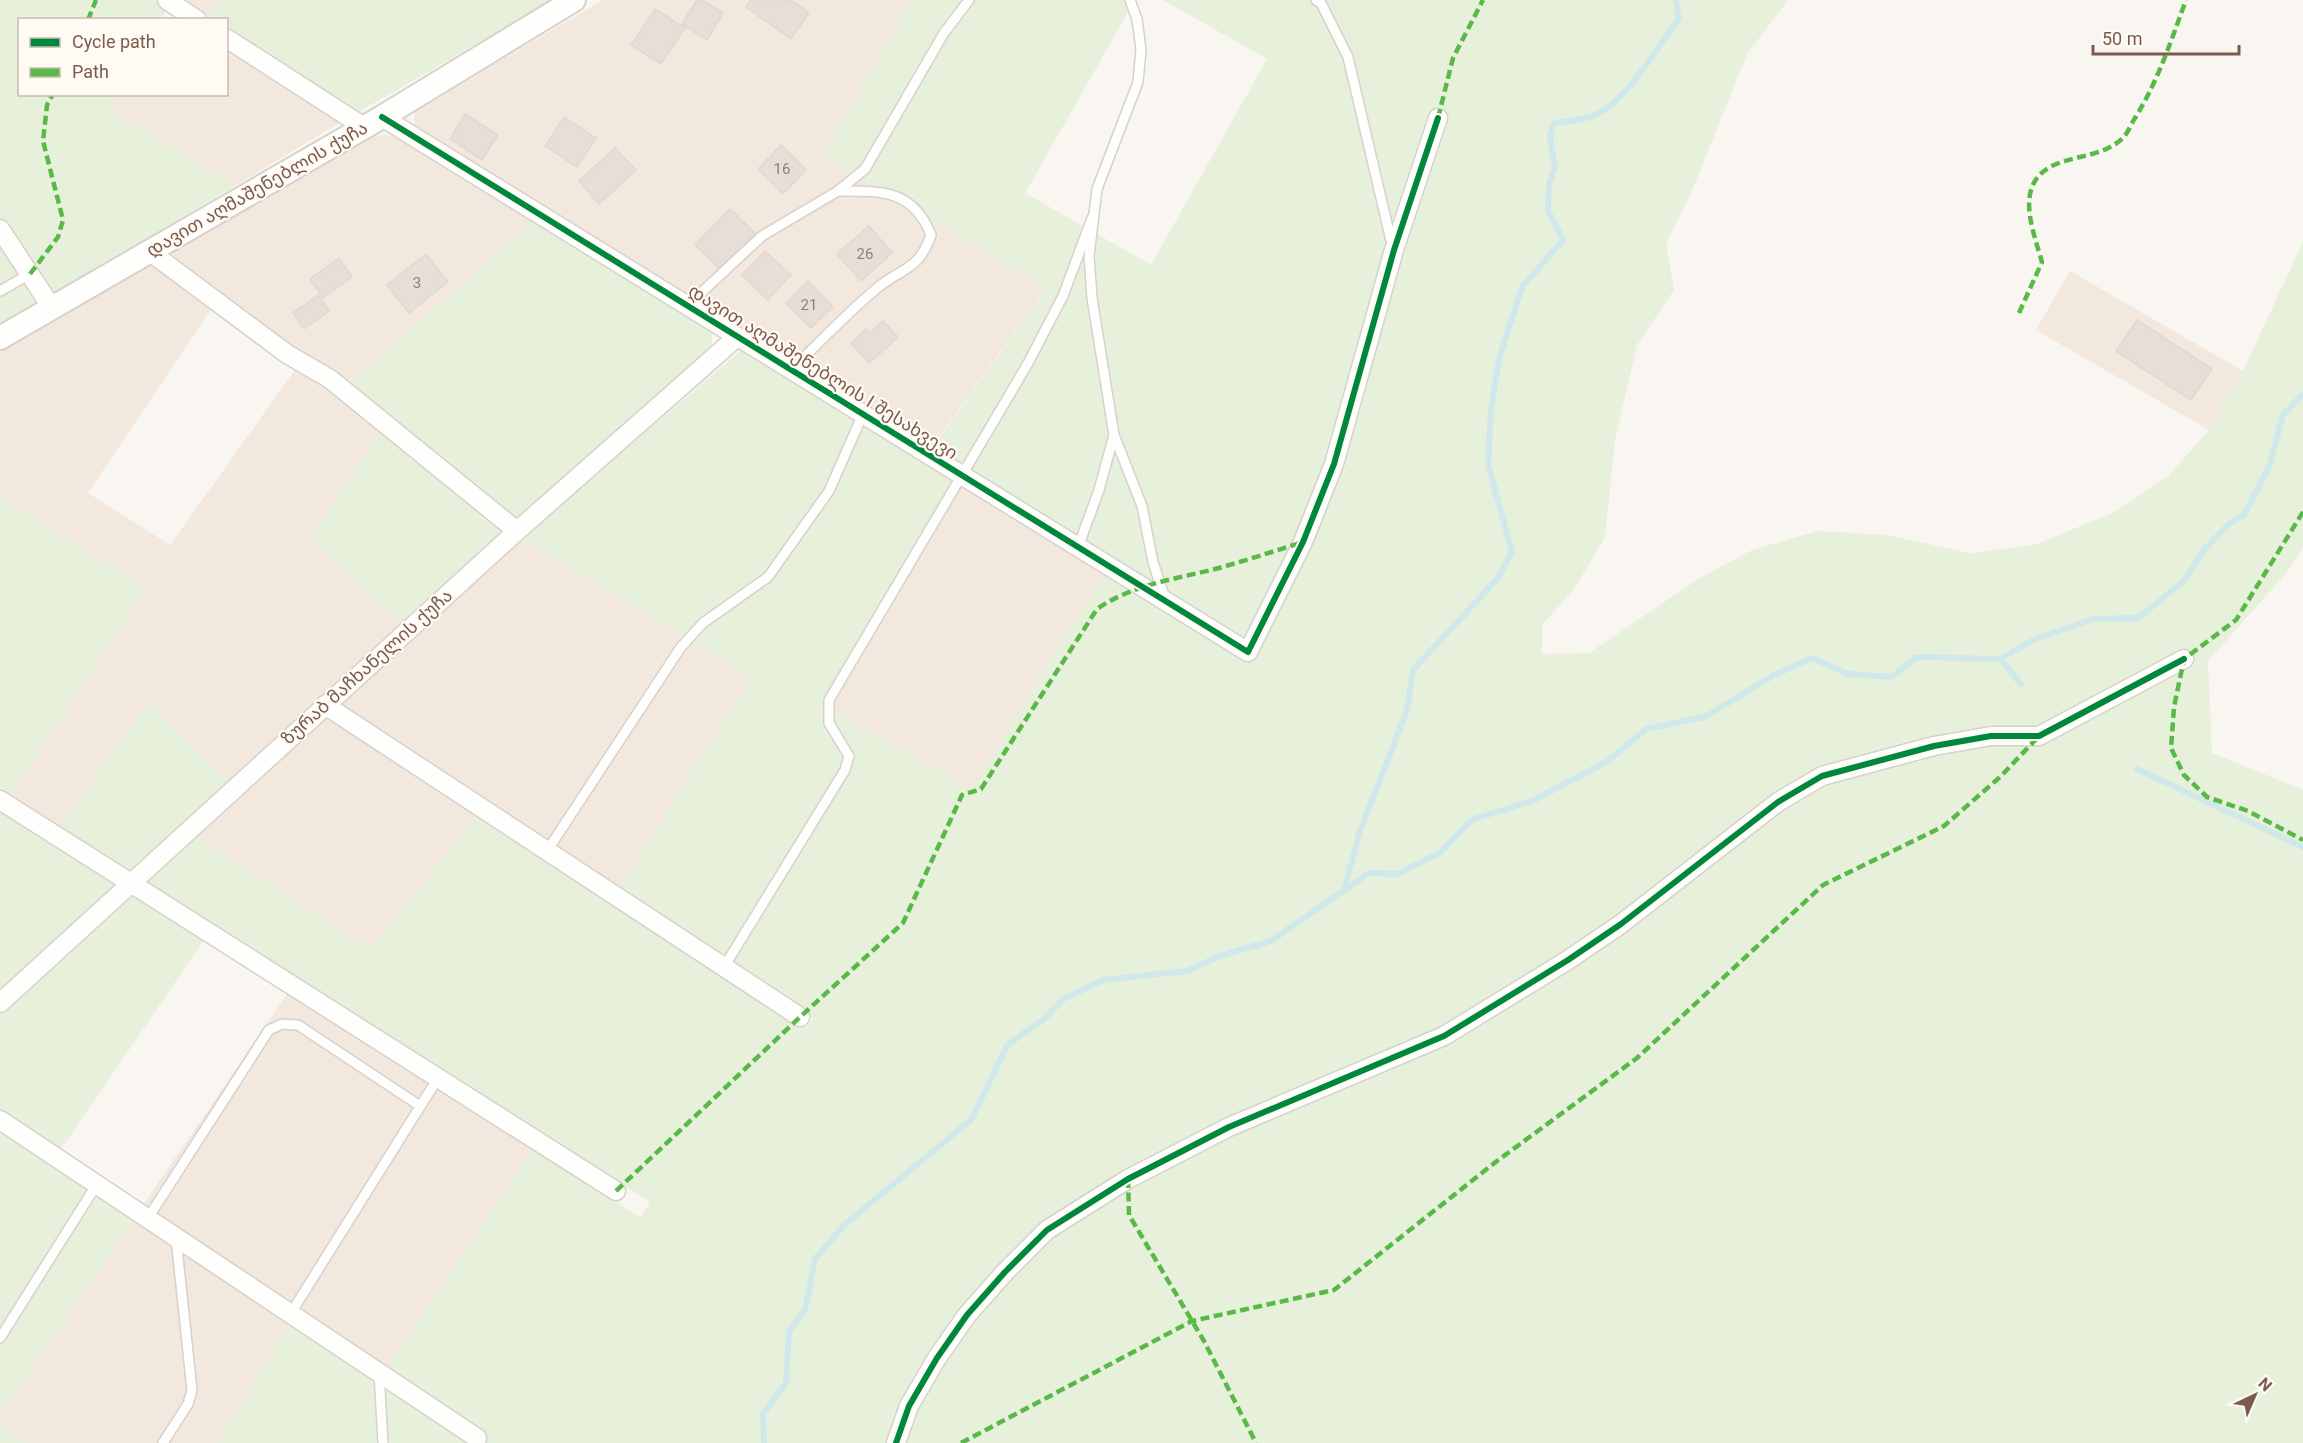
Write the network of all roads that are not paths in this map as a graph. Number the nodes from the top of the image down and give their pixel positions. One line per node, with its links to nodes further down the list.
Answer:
1 (167, 0): 6 (street)
2 (574, 0): 9 (street, დავით აღმაშენებლის ქუჩა)
3 (969, 0): 10 (lane)
4 (1130, 0): 11 (lane)
5 (1316, 0): 13 (lane)
6 (194, 18)
7 (228, 39): 9 (street, დავით აღმაშენებლის I შესახვევი)
8 (1438, 118): 13 (street)
9 (373, 122): 14 (street, დავით აღმაშენებლის ქუჩა); 17 (street, დავით აღმაშენებლის I შესახვევი)
10 (838, 191): 17 (lane); 21 (lane)
11 (1092, 218): 23 (lane); 24 (lane)
12 (0, 230): 15 (street)
13 (1394, 250): 27 (street, დავით აღმაშენებლის I შესახვევი)
14 (149, 251): 18 (street, დავით აღმაშენებლის ქუჩა); 25 (street)
15 (30, 274): 16 (lane); 18 (street)
16 (0, 291)
17 (687, 306): 19 (street, დავით აღმაშენებლის I შესახვევი)
18 (52, 308): 20 (street, დავით აღმაშენებლის ქუჩა)
19 (737, 337): 21 (street, დავით აღმაშენებლის I შესახვევი); 25 (street, ზურაბ მაჩხანელის ქუჩა)
20 (0, 338)
21 (791, 370): 22 (street, დავით აღმაშენებლის I შესახვევი)
22 (863, 414): 24 (street, დავით აღმაშენებლის I შესახვევი); 31 (lane)
23 (1114, 435): 26 (lane); 27 (lane)
24 (961, 475): 26 (street, დავით აღმაშენებლის I შესახვევი); 33 (lane)
25 (517, 531): 29 (street, ზურაბ მაჩხანელის ქუჩა)
26 (1078, 547): 27 (street, დავით აღმაშენებლის I შესახვევი)
27 (1166, 601)
28 (2184, 659): 49 (street)
29 (325, 705): 31 (street); 32 (street, ზურაბ მაჩხანელის ქუჩა)
30 (0, 800): 32 (street)
31 (547, 851): 33 (street)
32 (130, 882): 34 (street, ზურაბ მაჩხანელის ქუჩა); 36 (street)
33 (724, 967): 35 (street)
34 (0, 1003)
35 (800, 1017)
36 (438, 1078): 37 (lane); 40 (street)
37 (420, 1106): 41 (lane); 43 (lane)
38 (0, 1120): 39 (street)
39 (98, 1184): 41 (street); 44 (lane)
40 (616, 1191)
41 (148, 1218): 42 (street)
42 (176, 1236): 43 (street); 47 (lane)
43 (291, 1313): 45 (street)
44 (0, 1338)
45 (379, 1372): 46 (street); 48 (lane)
46 (477, 1438)
47 (163, 1443)
48 (383, 1443)
49 (896, 1443)

